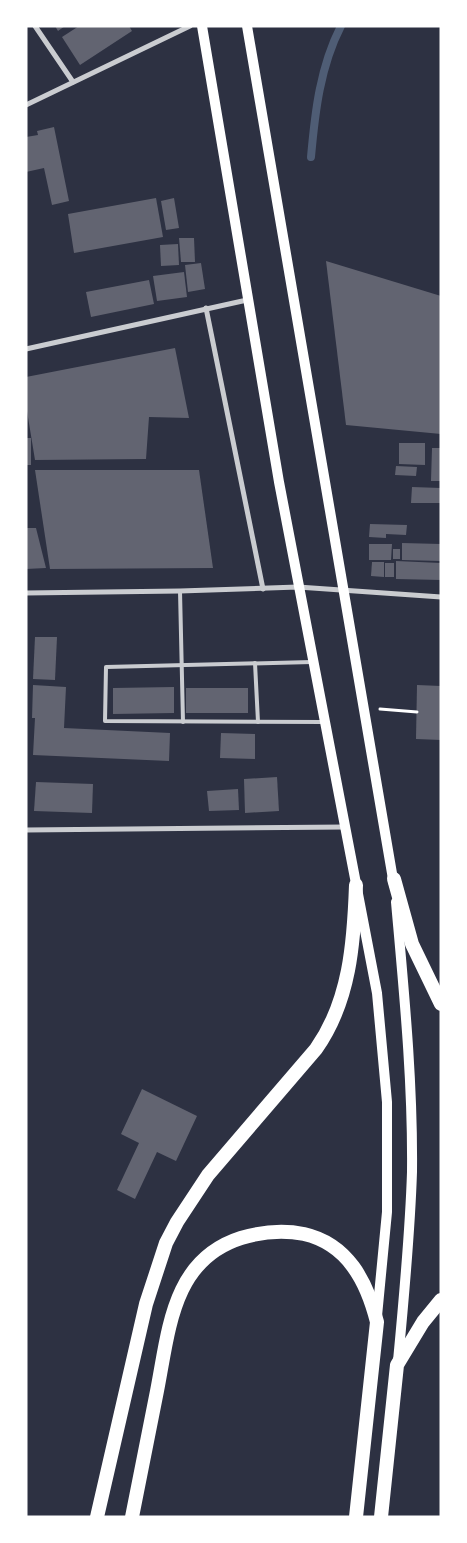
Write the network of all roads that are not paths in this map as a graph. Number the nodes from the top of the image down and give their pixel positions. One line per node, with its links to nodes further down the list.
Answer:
1 (35, 26): 5 (street)
2 (190, 26): 5 (street)
3 (202, 26): 7 (main road)
4 (247, 26): 12 (main road)
5 (73, 82): 6 (street)
6 (26, 105)
7 (248, 300): 8 (street); 10 (main road)
8 (206, 308): 9 (street); 11 (street)
9 (26, 349)
10 (298, 587): 11 (street); 12 (street); 16 (main road)
11 (263, 589): 13 (street)
12 (345, 590): 15 (street); 24 (main road)
13 (180, 591): 14 (street); 18 (lane)
14 (26, 593)
15 (441, 597)
16 (312, 662): 17 (lane); 21 (main road)
17 (255, 663): 18 (lane); 20 (lane)
18 (183, 665): 19 (lane); 19 (lane)
19 (183, 722): 20 (lane)
20 (258, 722): 21 (lane)
21 (324, 722): 22 (main road)
22 (346, 827): 23 (street); 25 (main road)
23 (26, 830)
24 (394, 879): 26 (highway); 30 (main road)
25 (356, 885): 29 (main road); 31 (highway)
26 (437, 990): 27 (highway)
27 (441, 1004)
28 (441, 1300): 30 (highway)
29 (377, 1322): 32 (highway); 33 (highway)
30 (397, 1365): 34 (highway)
31 (97, 1517)
32 (132, 1517)
33 (356, 1517)
34 (381, 1517)

